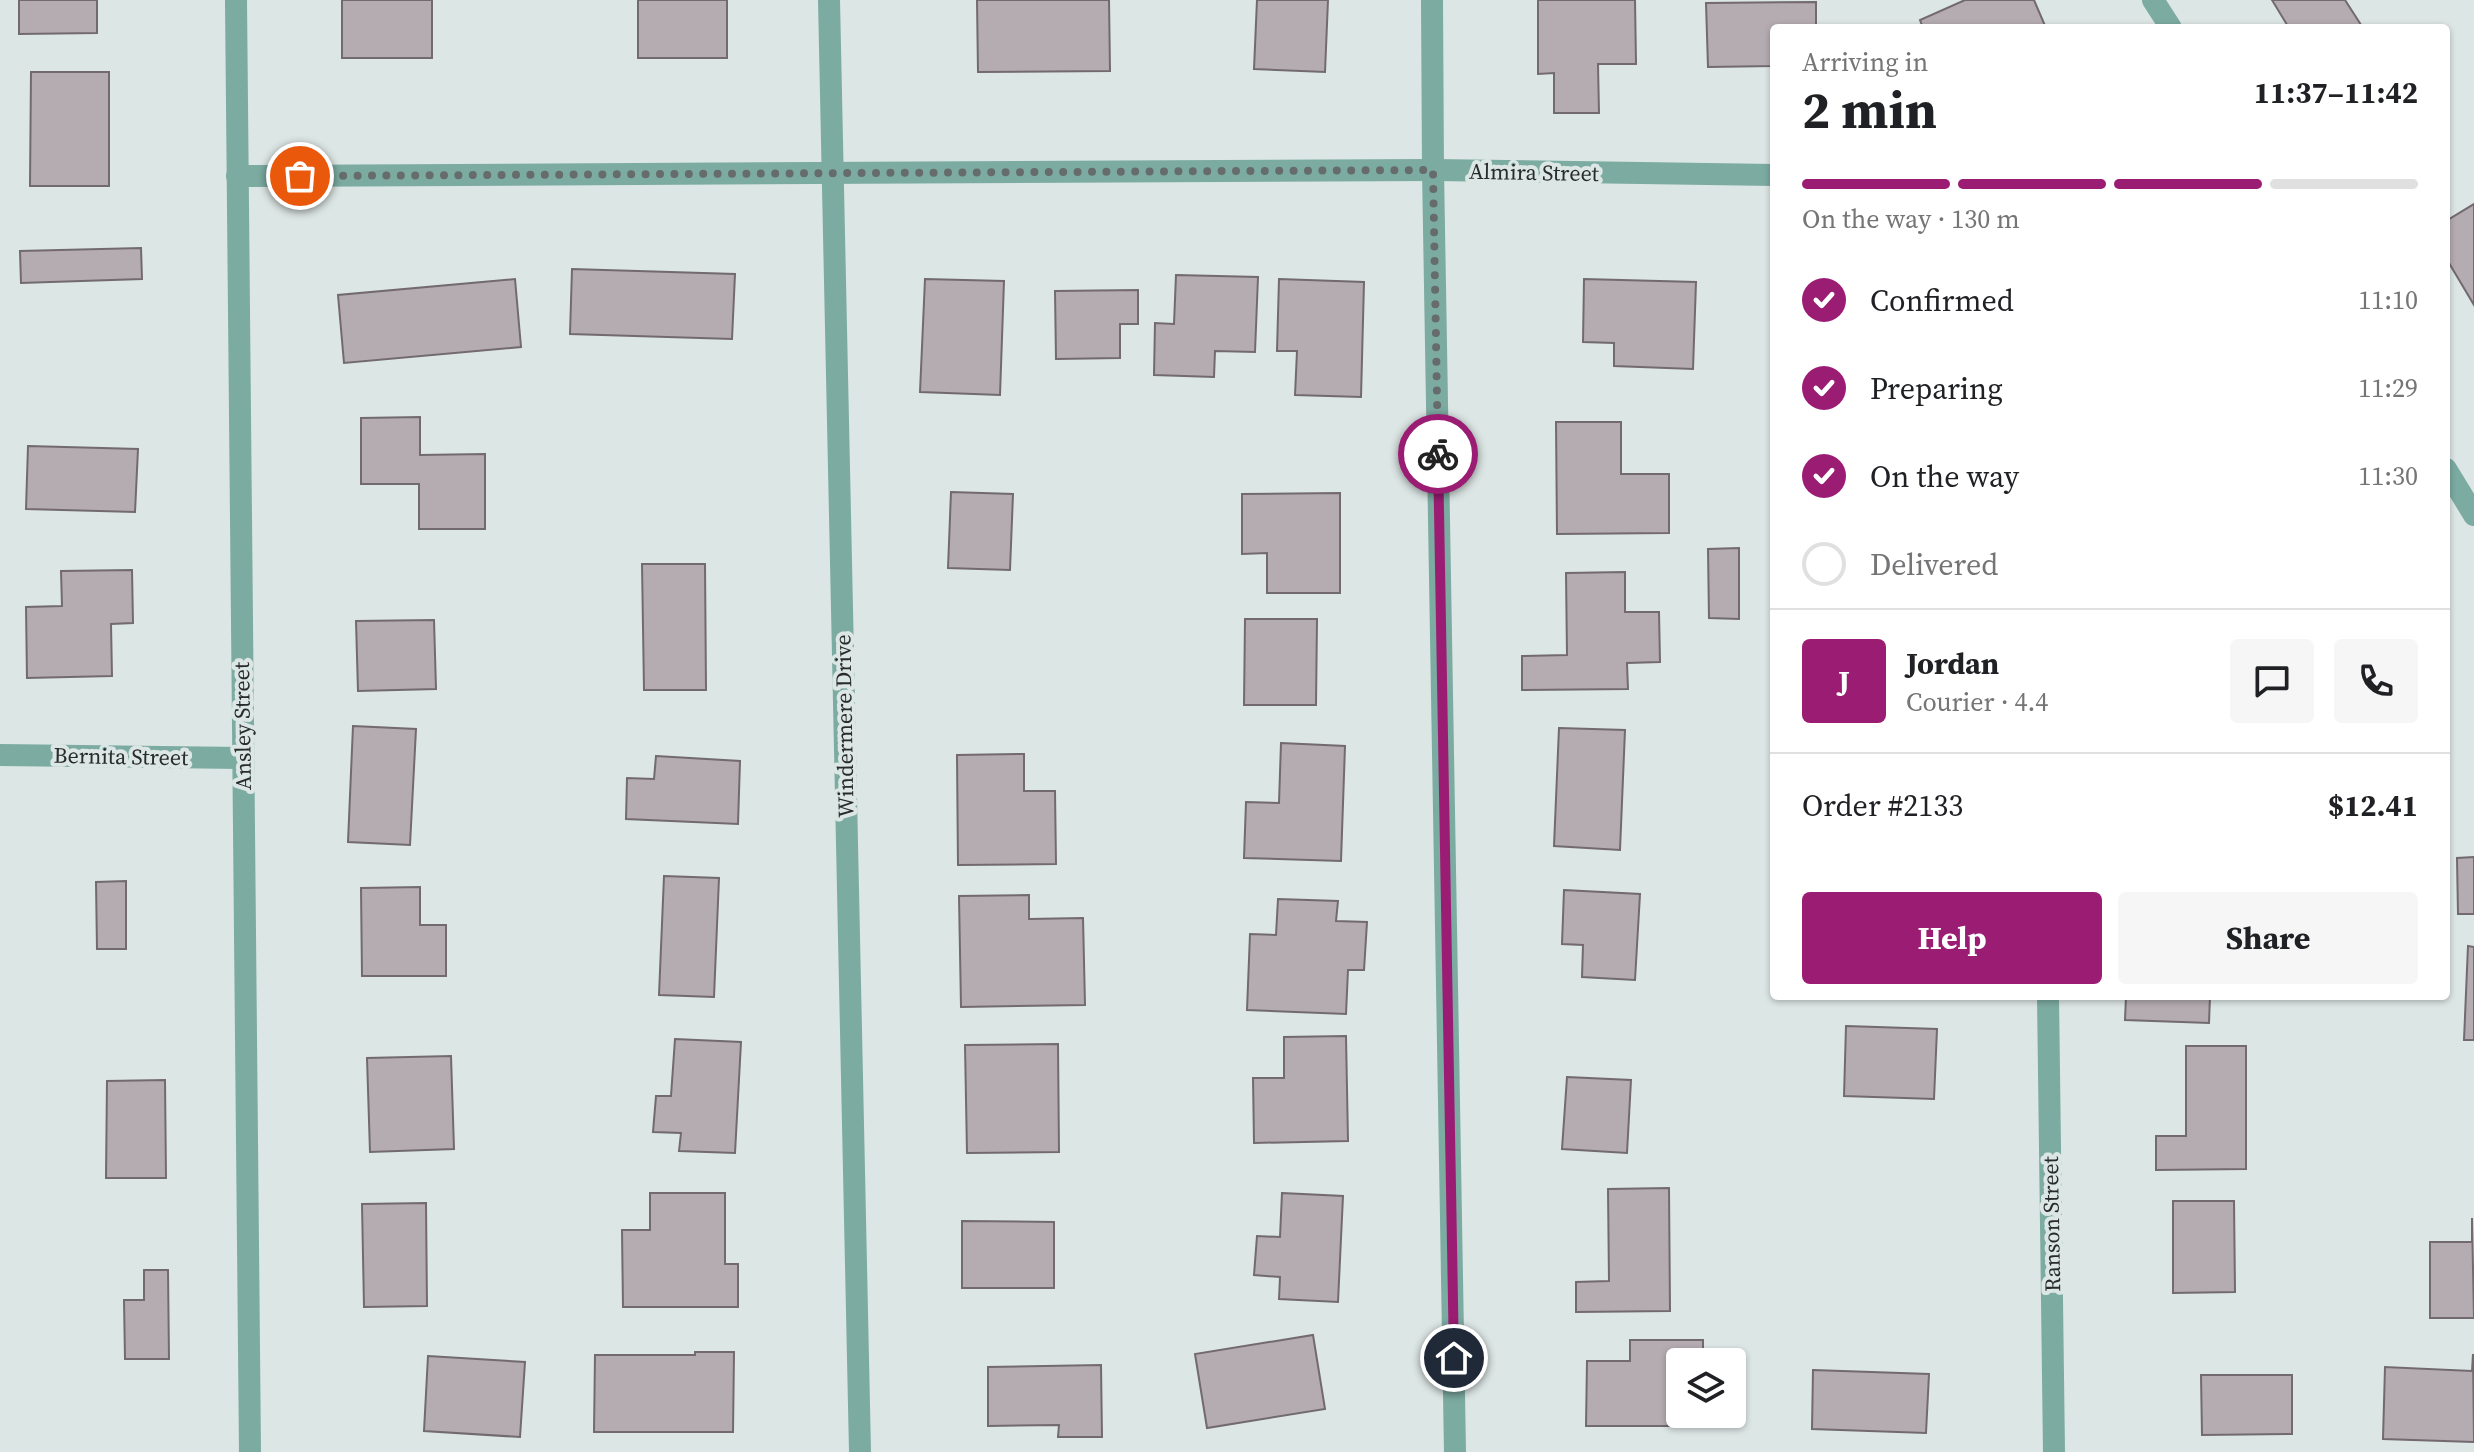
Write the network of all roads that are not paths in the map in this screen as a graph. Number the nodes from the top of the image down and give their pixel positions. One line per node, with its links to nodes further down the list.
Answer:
1 (236, 0): 9 (street, Ansley Street)
2 (829, 0): 7 (street, Windermere Drive)
3 (1432, 0): 6 (street)
4 (2153, 0): 5 (street)
5 (2168, 24)
6 (1433, 170): 7 (street, Almira Street); 8 (street, Almira Street); 17 (street)
7 (831, 172): 9 (street, Almira Street); 16 (street, Windermere Drive)
8 (1770, 175)
9 (237, 176): 13 (street, Ansley Street)
10 (2450, 476): 11 (street)
11 (2474, 515)
12 (0, 755): 13 (street, Bernita Street)
13 (242, 758): 15 (street, Ansley Street)
14 (2048, 1000): 18 (street, Ranson Street)
15 (250, 1452)
16 (860, 1452)
17 (1455, 1452)
18 (2054, 1452)

